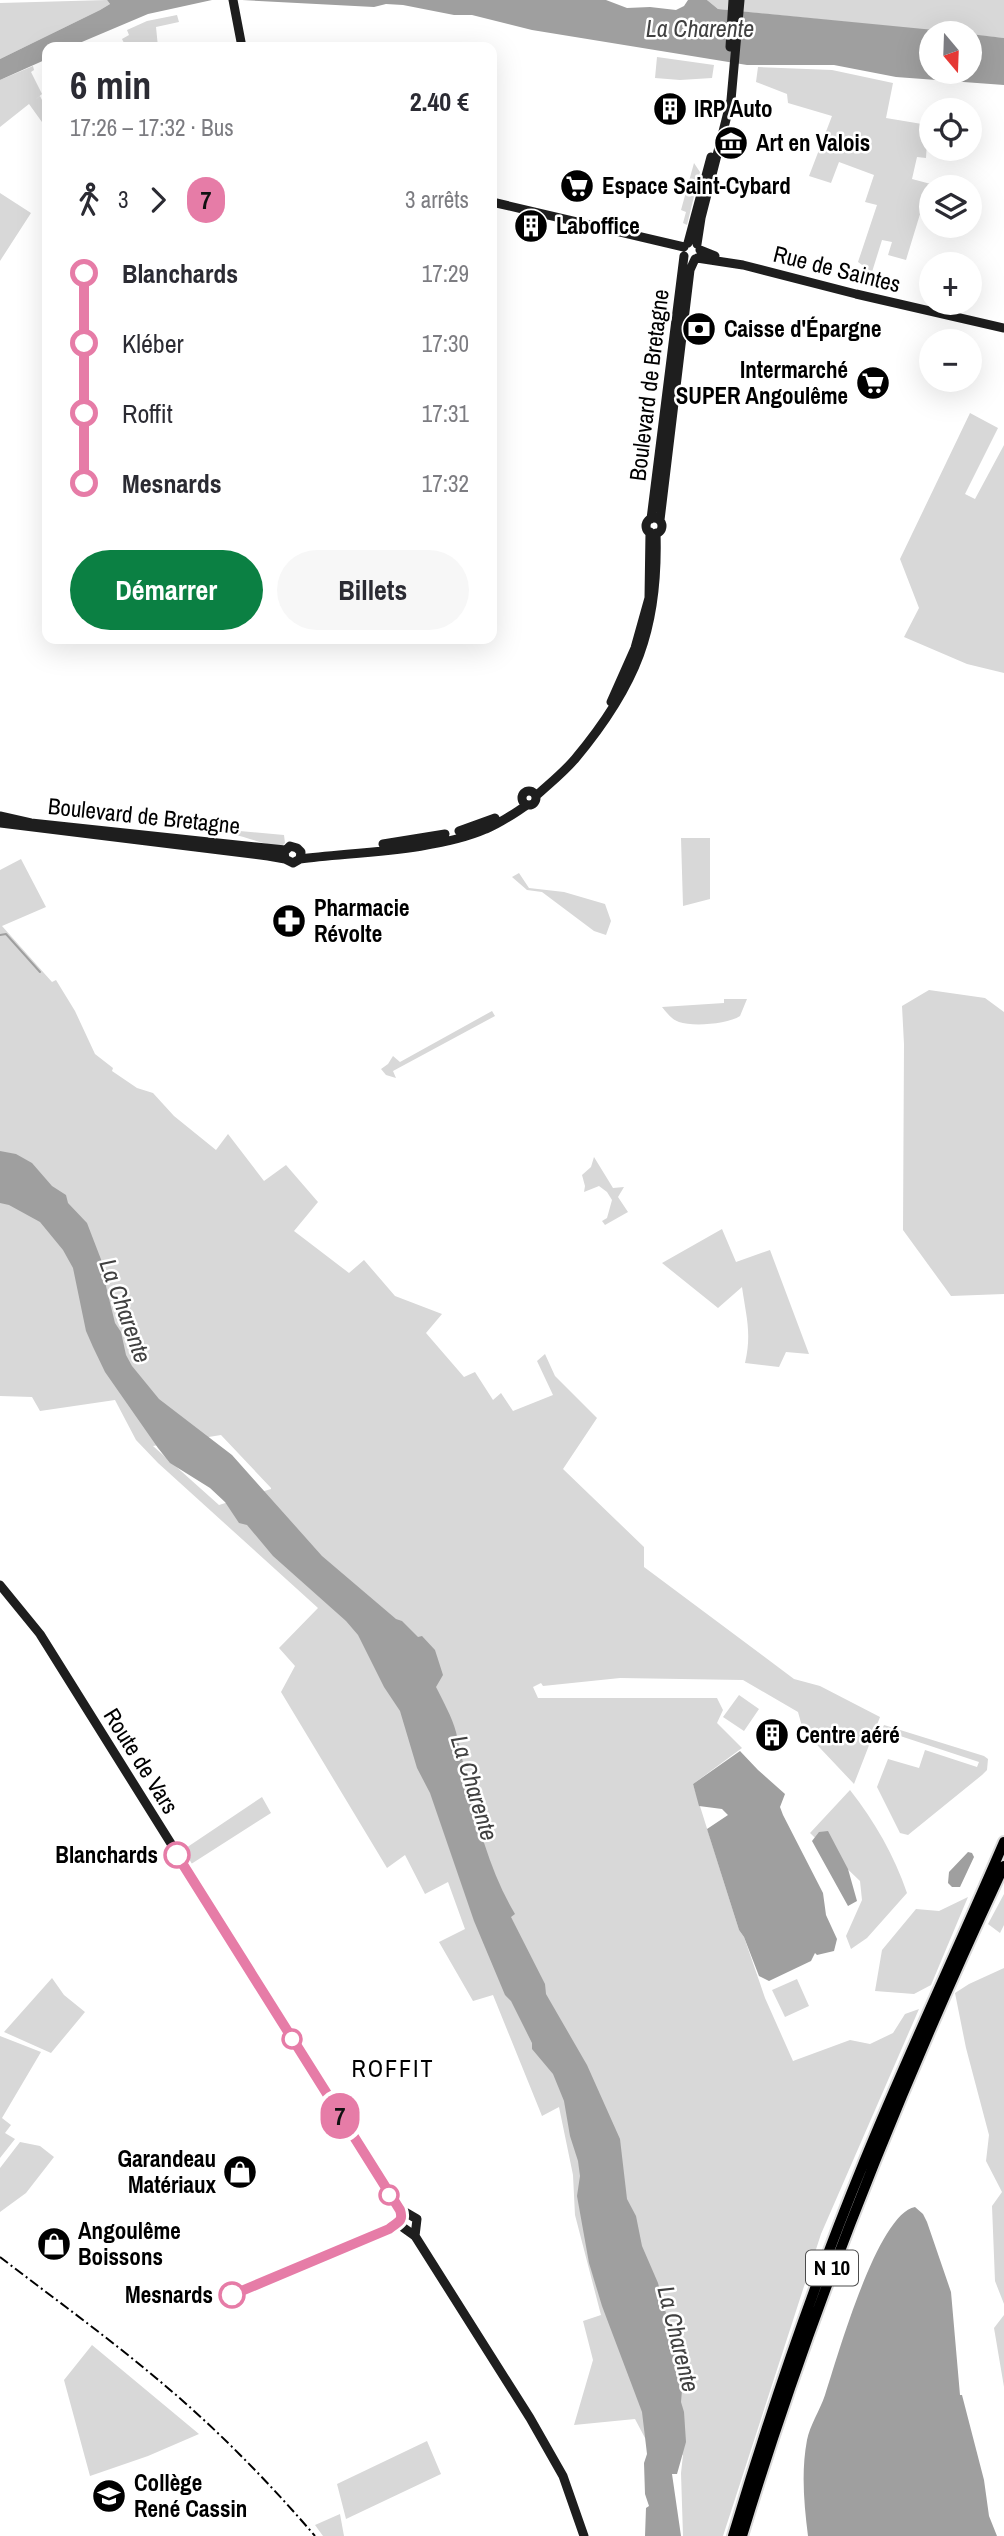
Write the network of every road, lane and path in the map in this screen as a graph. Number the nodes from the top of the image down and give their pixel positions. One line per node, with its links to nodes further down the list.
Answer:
1 (233, 3): 3 (main road)
2 (736, 3): 5 (main road, Boulevard de Bretagne)
3 (241, 42)
4 (497, 203): 5 (main road, Rue de Saintes)
5 (691, 251): 6 (main road, Rue de Saintes); 10 (main road, Boulevard de Bretagne)
6 (1004, 328)
7 (0, 816): 9 (main road, Boulevard de Bretagne)
8 (0, 823): 9 (main road, Boulevard de Bretagne)
9 (285, 854): 10 (main road); 10 (main road)
10 (300, 854)
11 (0, 1585): 14 (main road, Route de Vars)
12 (1004, 1843): 15 (highway, N 10)
13 (1004, 1866): 16 (highway, N 10)
14 (584, 2536)
15 (733, 2536)
16 (742, 2536)

